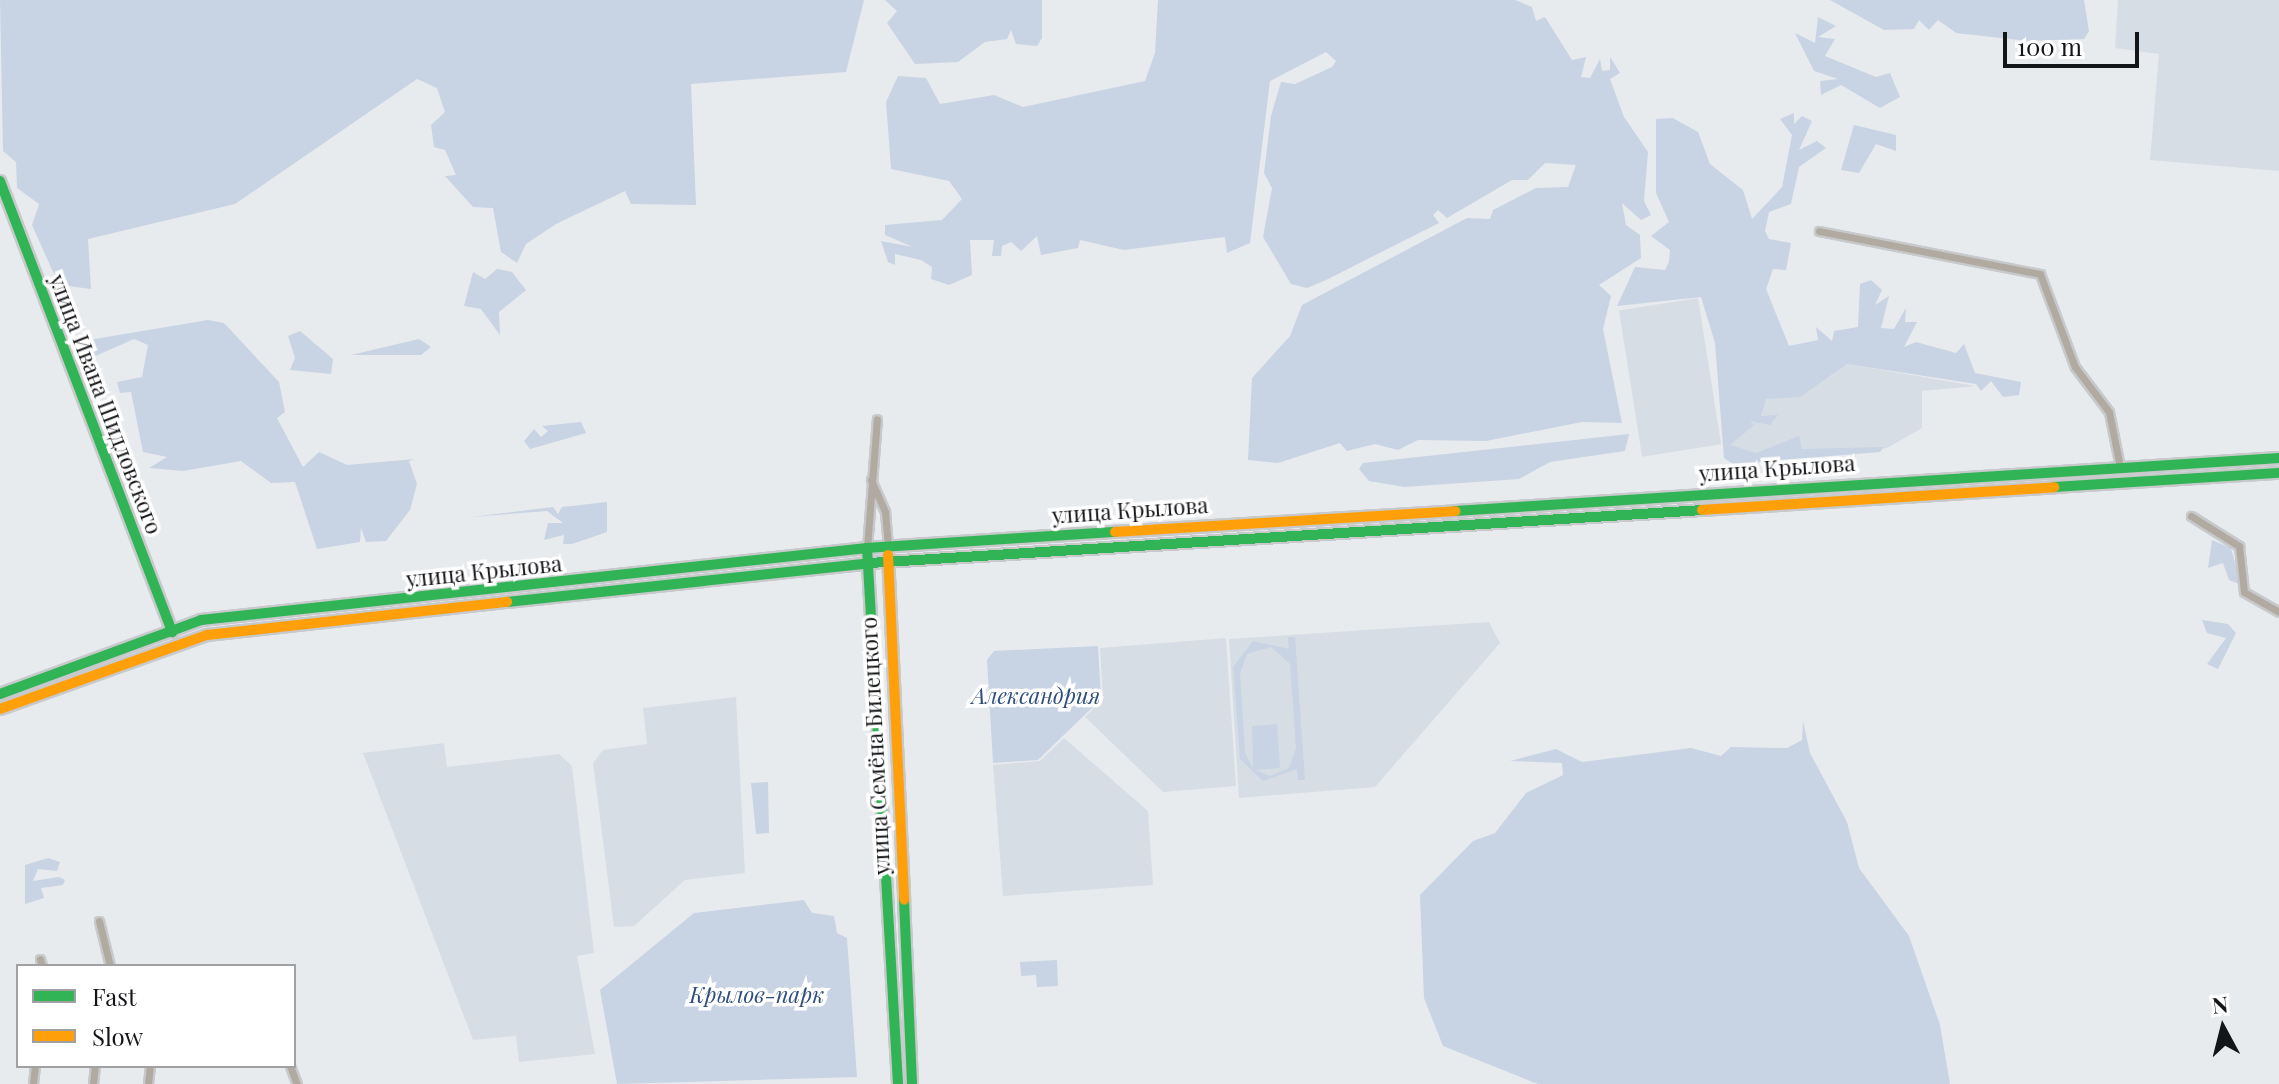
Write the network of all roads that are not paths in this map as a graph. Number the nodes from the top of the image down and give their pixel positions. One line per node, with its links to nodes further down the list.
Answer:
1 (0, 181): 16 (main road, улица Ивана Шидловского)
2 (1819, 231): 5 (street)
3 (877, 419): 7 (street, улица Семёна Билецкого)
4 (2279, 458): 5 (main road, улица Крылова)
5 (2120, 467): 8 (main road, улица Крылова)
6 (2279, 473): 9 (main road, улица Крылова)
7 (870, 479): 11 (street, улица Семёна Билецкого); 12 (street)
8 (1705, 492): 9 (main road); 11 (main road, улица Крылова)
9 (1707, 507): 13 (main road, улица Крылова)
10 (2191, 516): 15 (street)
11 (888, 547): 12 (main road, улица Крылова); 13 (main road, улица Семёна Билецкого)
12 (867, 548): 14 (main road, улица Семёна Билецкого); 16 (main road, улица Крылова)
13 (888, 561): 14 (main road, улица Крылова); 22 (main road, улица Семёна Билецкого)
14 (870, 563): 17 (main road, улица Крылова); 23 (main road, улица Семёна Билецкого)
15 (2279, 612)
16 (171, 627): 17 (main road, улица Ивана Шидловского); 18 (main road, улица Крылова)
17 (176, 641): 19 (main road, улица Крылова)
18 (0, 694)
19 (0, 709)
20 (99, 921): 21 (street)
21 (110, 964)
22 (912, 1080)
23 (898, 1084)

